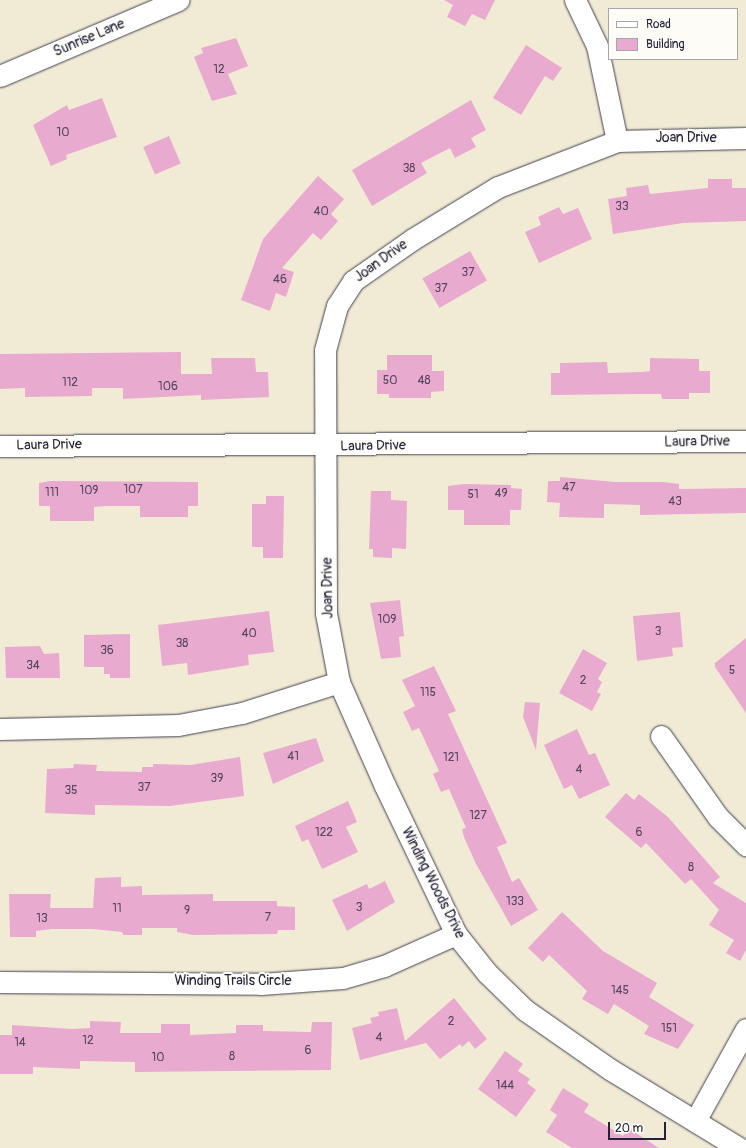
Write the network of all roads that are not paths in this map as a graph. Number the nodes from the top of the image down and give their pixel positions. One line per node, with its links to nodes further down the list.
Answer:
1 (178, 0): 3 (street, Sunrise Lane)
2 (575, 0): 5 (street)
3 (0, 76)
4 (746, 138): 5 (street, Joan Drive)
5 (617, 141): 8 (street, Joan Drive)
6 (746, 441): 8 (street, Laura Drive)
7 (0, 446): 8 (street, Laura Drive)
8 (324, 446): 9 (street, Joan Drive)
9 (339, 682): 10 (street); 13 (street, Winding Woods Drive)
10 (0, 729)
11 (661, 736): 12 (street)
12 (746, 845)
13 (456, 934): 14 (street, Winding Trails Circle); 16 (street, Winding Woods Drive)
14 (0, 982)
15 (746, 1029): 16 (street)
16 (695, 1121): 17 (street, Winding Woods Drive)
17 (739, 1148)

